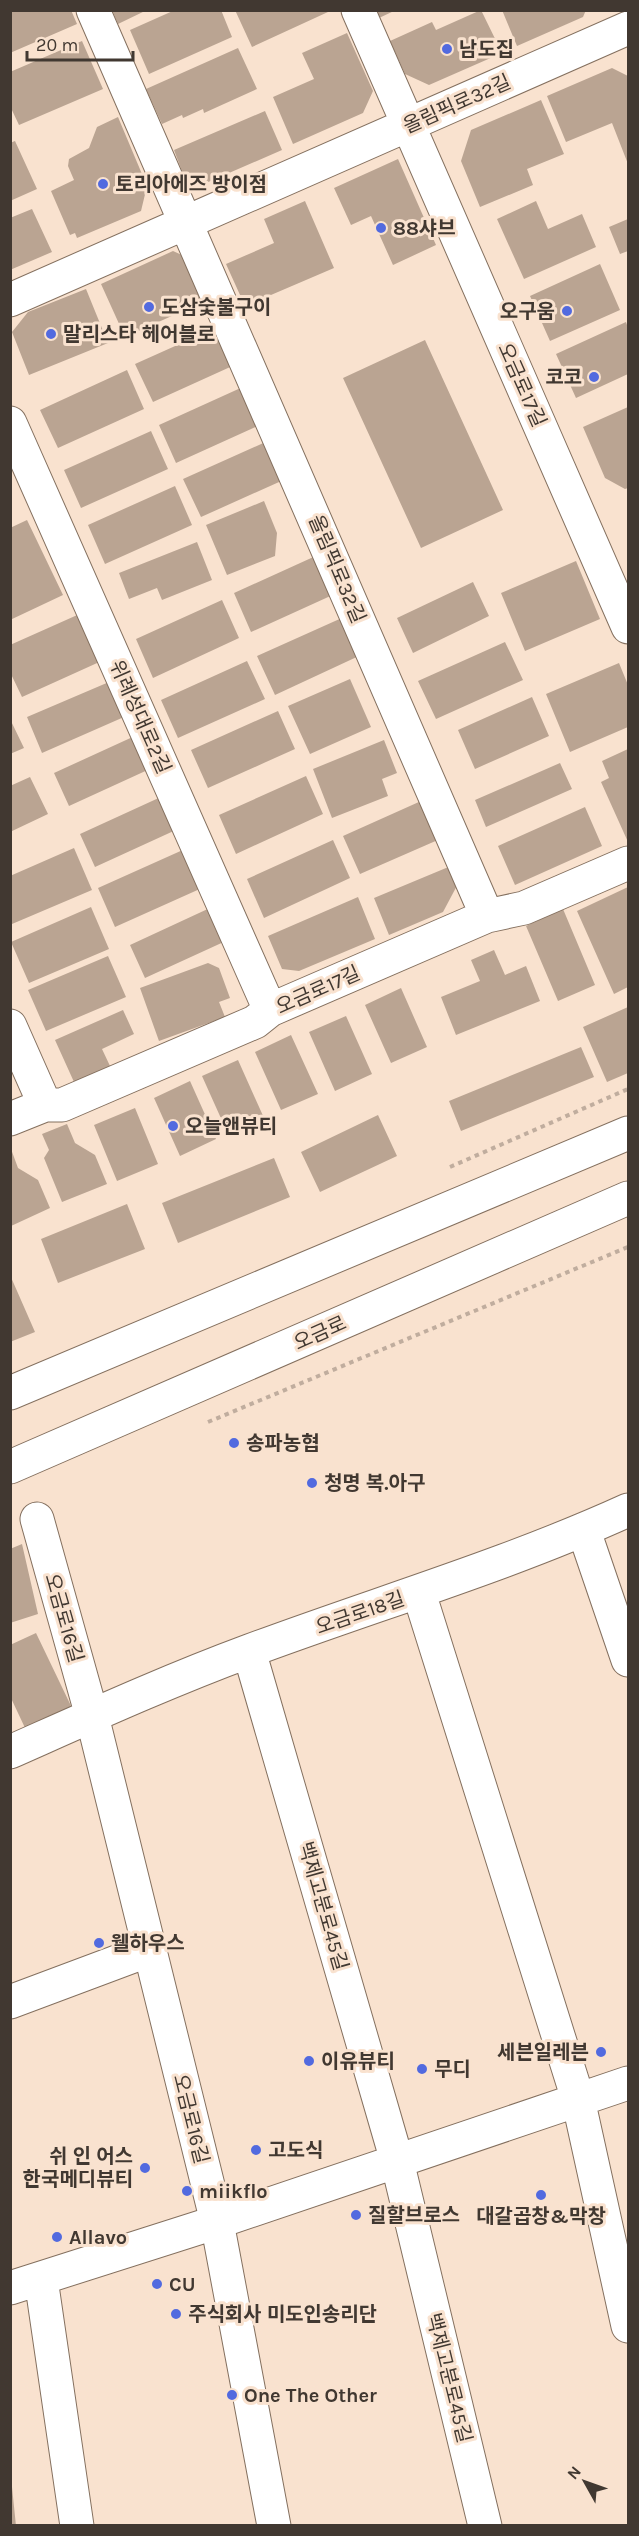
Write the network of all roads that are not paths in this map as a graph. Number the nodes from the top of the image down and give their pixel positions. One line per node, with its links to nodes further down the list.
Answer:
1 (93, 10): 7 (street, 올림픽로32길)
2 (358, 10): 6 (street, 오금로17길)
3 (624, 10): 4 (street)
4 (628, 22)
5 (628, 28): 6 (street, 올림픽로32길)
6 (408, 125): 7 (street, 올림픽로32길); 10 (street, 오금로17길)
7 (187, 223): 8 (street, 올림픽로32길); 12 (street, 올림픽로32길)
8 (10, 300)
9 (10, 423): 13 (street, 위례성대로2길)
10 (628, 627)
11 (628, 863): 12 (street, 오금로17길)
12 (487, 916): 13 (street, 오금로17길)
13 (270, 1010): 15 (street, 오금로17길)
14 (10, 1026): 15 (street)
15 (45, 1105): 16 (street, 오금로17길)
16 (10, 1119)
17 (628, 1133): 19 (street)
18 (628, 1198): 20 (street, 오금로)
19 (10, 1393)
20 (10, 1467)
21 (628, 1510): 23 (street, 오금로18길)
22 (37, 1519): 27 (street, 오금로16길)
23 (584, 1531): 24 (street, 오금로18길); 26 (street)
24 (419, 1593): 25 (street, 오금로18길); 32 (street)
25 (249, 1651): 27 (street, 오금로18길); 33 (street, 백제고분로45길)
26 (628, 1660)
27 (92, 1716): 28 (street); 29 (street, 오금로16길)
28 (10, 1752)
29 (149, 1950): 30 (street); 34 (street, 오금로16길)
30 (10, 2002)
31 (628, 2083): 32 (street)
32 (578, 2099): 33 (street); 37 (street)
33 (397, 2161): 34 (street); 40 (street, 백제고분로45길)
34 (217, 2222): 35 (street); 39 (street, 오금로16길)
35 (41, 2278): 36 (street); 38 (street)
36 (10, 2288)
37 (628, 2326)
38 (77, 2526)
39 (274, 2526)
40 (484, 2526)

